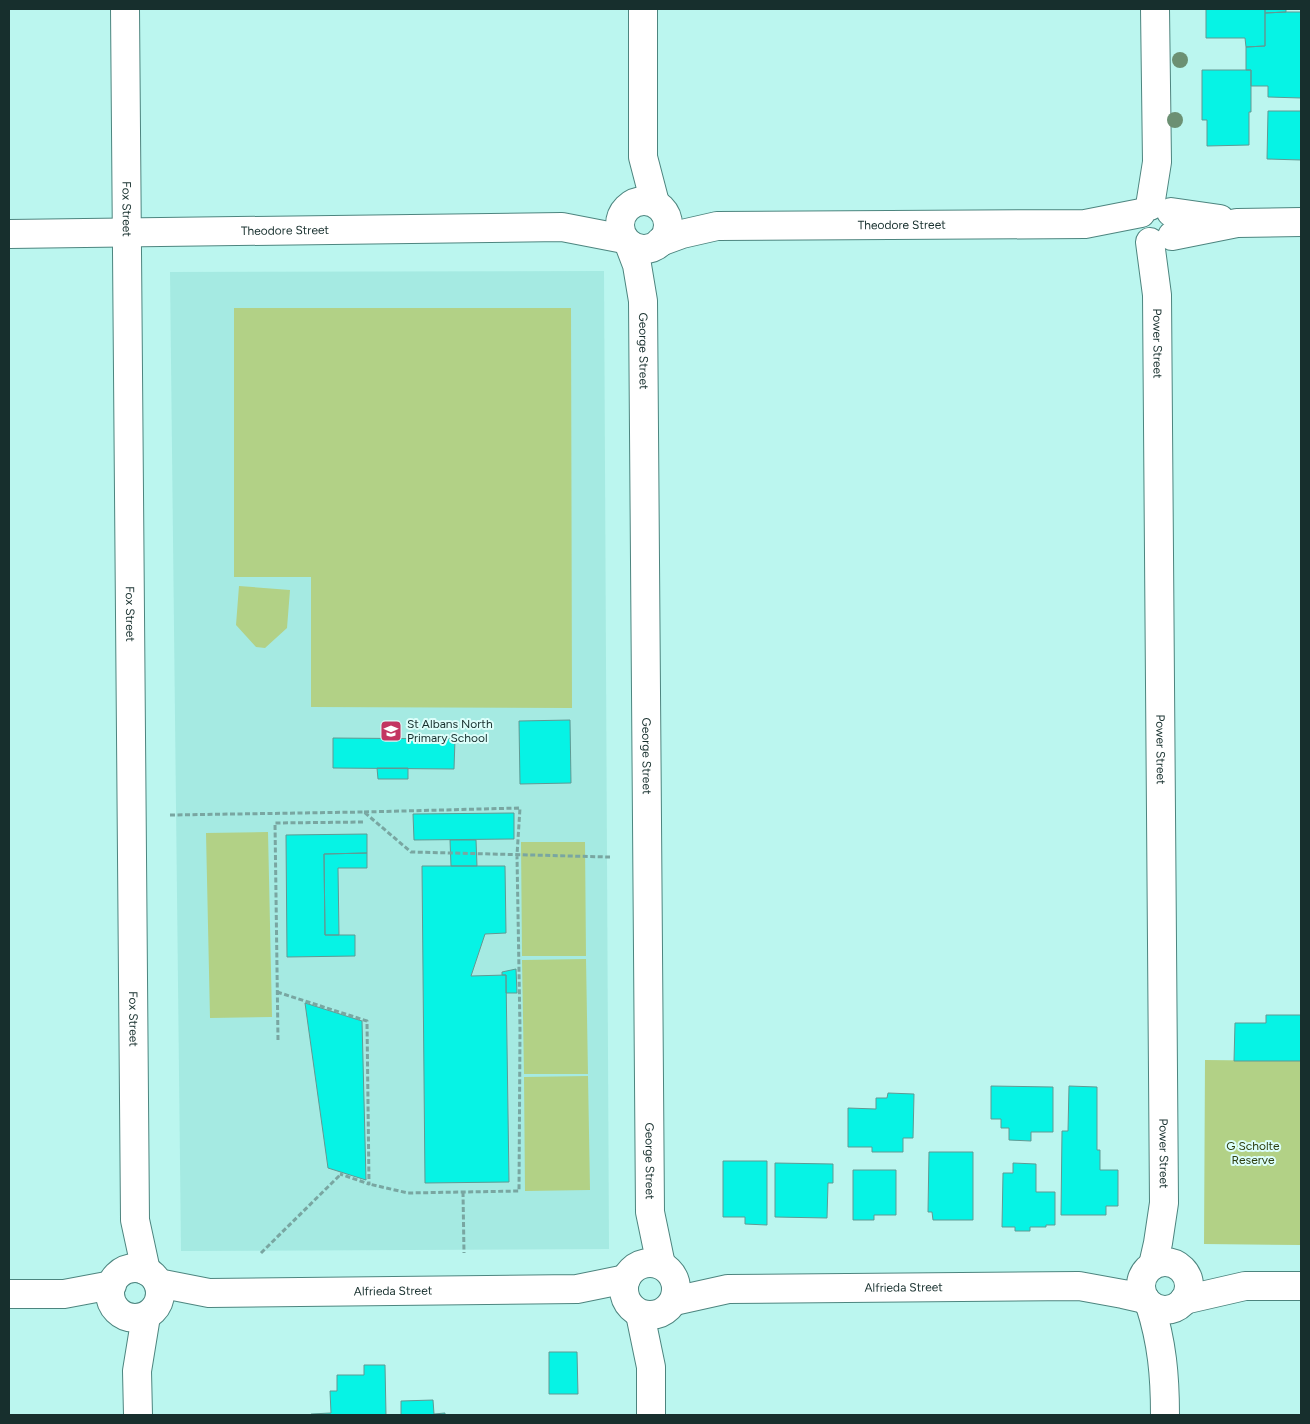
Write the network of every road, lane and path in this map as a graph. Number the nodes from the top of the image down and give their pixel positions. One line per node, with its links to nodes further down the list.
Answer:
1 (125, 9): 10 (street, Fox Street)
2 (643, 9): 4 (street)
3 (1156, 9): 6 (street, Power Street)
4 (643, 208): 7 (street, Theodore Street); 8 (street, Theodore Street); 11 (street, George Street); 11 (street)
5 (1301, 222): 6 (street, Theodore Street)
6 (1157, 224): 7 (street, Theodore Street); 23 (street, Power Street)
7 (717, 226): 11 (street, Theodore Street)
8 (562, 227): 10 (street, Theodore Street); 11 (street, Theodore Street)
9 (9, 234): 10 (street, Theodore Street)
10 (126, 234): 29 (street, Fox Street)
11 (642, 243): 27 (street, George Street)
12 (364, 812): 13 (path); 15 (path); 15 (path)
13 (170, 815)
14 (363, 822): 17 (path)
15 (517, 854): 16 (path); 20 (path)
16 (610, 857)
17 (277, 992): 18 (path); 19 (path)
18 (278, 1040)
19 (369, 1184): 20 (path); 22 (path)
20 (462, 1192): 21 (path)
21 (464, 1253)
22 (261, 1254)
23 (1165, 1268): 24 (street, Alfrieda Street); 25 (street); 30 (street); 31 (street)
24 (1079, 1286): 27 (street, Alfrieda Street); 30 (street, Alfrieda Street)
25 (1245, 1286): 26 (street); 31 (street)
26 (1301, 1286)
27 (650, 1290): 29 (street, Alfrieda Street); 34 (street, George Street)
28 (9, 1294): 29 (street, Alfrieda Street)
29 (135, 1294): 33 (street, Fox Street)
30 (1147, 1302): 31 (street); 32 (street)
31 (1181, 1303): 32 (street)
32 (1165, 1374): 35 (street)
33 (138, 1415)
34 (651, 1415)
35 (1165, 1415)

